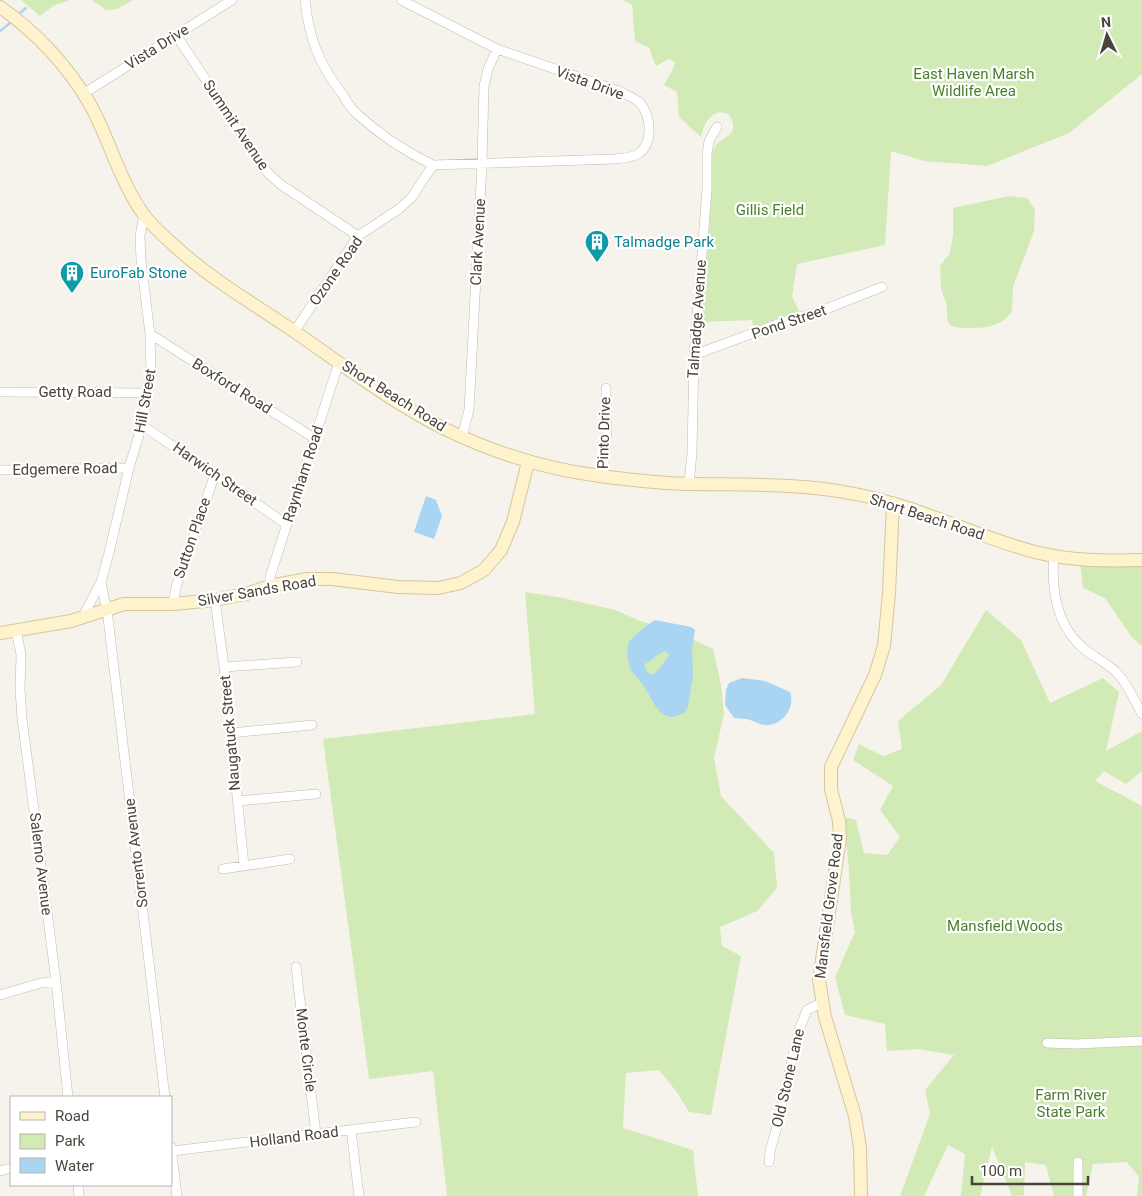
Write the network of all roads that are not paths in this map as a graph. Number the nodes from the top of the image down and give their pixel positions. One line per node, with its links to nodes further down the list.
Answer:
1 (232, 0): 5 (street, Vista Drive)
2 (305, 0): 10 (street)
3 (400, 0): 6 (street, Vista Drive)
4 (0, 7): 7 (main road, Short Beach Road)
5 (176, 35): 7 (street, Vista Drive); 12 (street, Summit Avenue)
6 (497, 49): 9 (street, Clark Avenue); 9 (street, Vista Drive)
7 (83, 94): 11 (main road, Short Beach Road)
8 (717, 127): 16 (street, Talmadge Avenue)
9 (482, 164): 10 (street); 22 (street, Clark Avenue)
10 (434, 165): 12 (street, Ozone Road)
11 (144, 215): 14 (main road, Short Beach Road); 15 (street, Hill Street)
12 (358, 236): 14 (street, Ozone Road)
13 (882, 287): 16 (street, Pond Street)
14 (294, 332): 17 (main road, Short Beach Road)
15 (150, 334): 20 (street, Hill Street); 23 (street, Boxford Road)
16 (694, 354): 29 (street, Talmadge Avenue)
17 (339, 362): 22 (main road, Short Beach Road); 23 (street, Raynham Road)
18 (606, 388): 28 (street, Pinto Drive)
19 (2, 392): 20 (street, Getty Road)
20 (148, 393): 21 (street, Hill Street)
21 (142, 425): 25 (street, Hill Street); 27 (street, Harwich Street)
22 (462, 437): 24 (main road, Short Beach Road)
23 (314, 438): 31 (street, Raynham Road)
24 (528, 462): 28 (main road, Short Beach Road); 35 (main road, Silver Sands Road)
25 (129, 468): 26 (street, Edgemere Road); 34 (street, Hill Street)
26 (0, 470)
27 (215, 474): 31 (street, Harwich Street); 37 (street, Sutton Place)
28 (603, 477): 29 (main road, Short Beach Road)
29 (689, 484): 30 (main road, Short Beach Road)
30 (893, 503): 32 (main road, Short Beach Road); 55 (main road, Mansfield Grove Road)
31 (286, 524): 35 (street, Raynham Road)
32 (1054, 556): 33 (main road, Short Beach Road); 44 (street)
33 (1142, 560)
34 (100, 582): 38 (street, Hill Street); 39 (street, Hill Street)
35 (270, 586): 36 (main road, Silver Sands Road)
36 (215, 600): 37 (main road, Silver Sands Road); 43 (street, Naugatuck Street)
37 (173, 604): 38 (main road, Silver Sands Road)
38 (105, 610): 39 (main road, Silver Sands Road); 59 (street, Sorrento Avenue)
39 (82, 618): 40 (main road, Silver Sands Road)
40 (16, 630): 41 (main road, Silver Sands Road); 53 (street, Salerno Avenue)
41 (0, 633)
42 (297, 662): 43 (street)
43 (224, 667): 46 (street, Naugatuck Street)
44 (1142, 714)
45 (312, 725): 46 (street)
46 (230, 733): 48 (street, Naugatuck Street)
47 (316, 794): 48 (street)
48 (237, 801): 50 (street, Naugatuck Street)
49 (290, 859): 50 (street)
50 (244, 865): 51 (street)
51 (223, 869)
52 (296, 967): 62 (street, Monte Circle)
53 (56, 981): 54 (street); 58 (street, Salerno Avenue)
54 (0, 995)
55 (821, 1003): 64 (street, Old Stone Lane); 68 (main road, Mansfield Grove Road)
56 (1142, 1040): 57 (street)
57 (1047, 1043)
58 (68, 1096)
59 (165, 1096)
60 (416, 1122): 61 (street, Holland Road)
61 (351, 1130): 62 (street, Holland Road); 67 (street)
62 (316, 1134): 63 (street, Holland Road)
63 (172, 1148): 66 (street)
64 (769, 1162)
65 (1078, 1162): 69 (street)
66 (177, 1196)
67 (359, 1196)
68 (861, 1196)
69 (1078, 1196)

